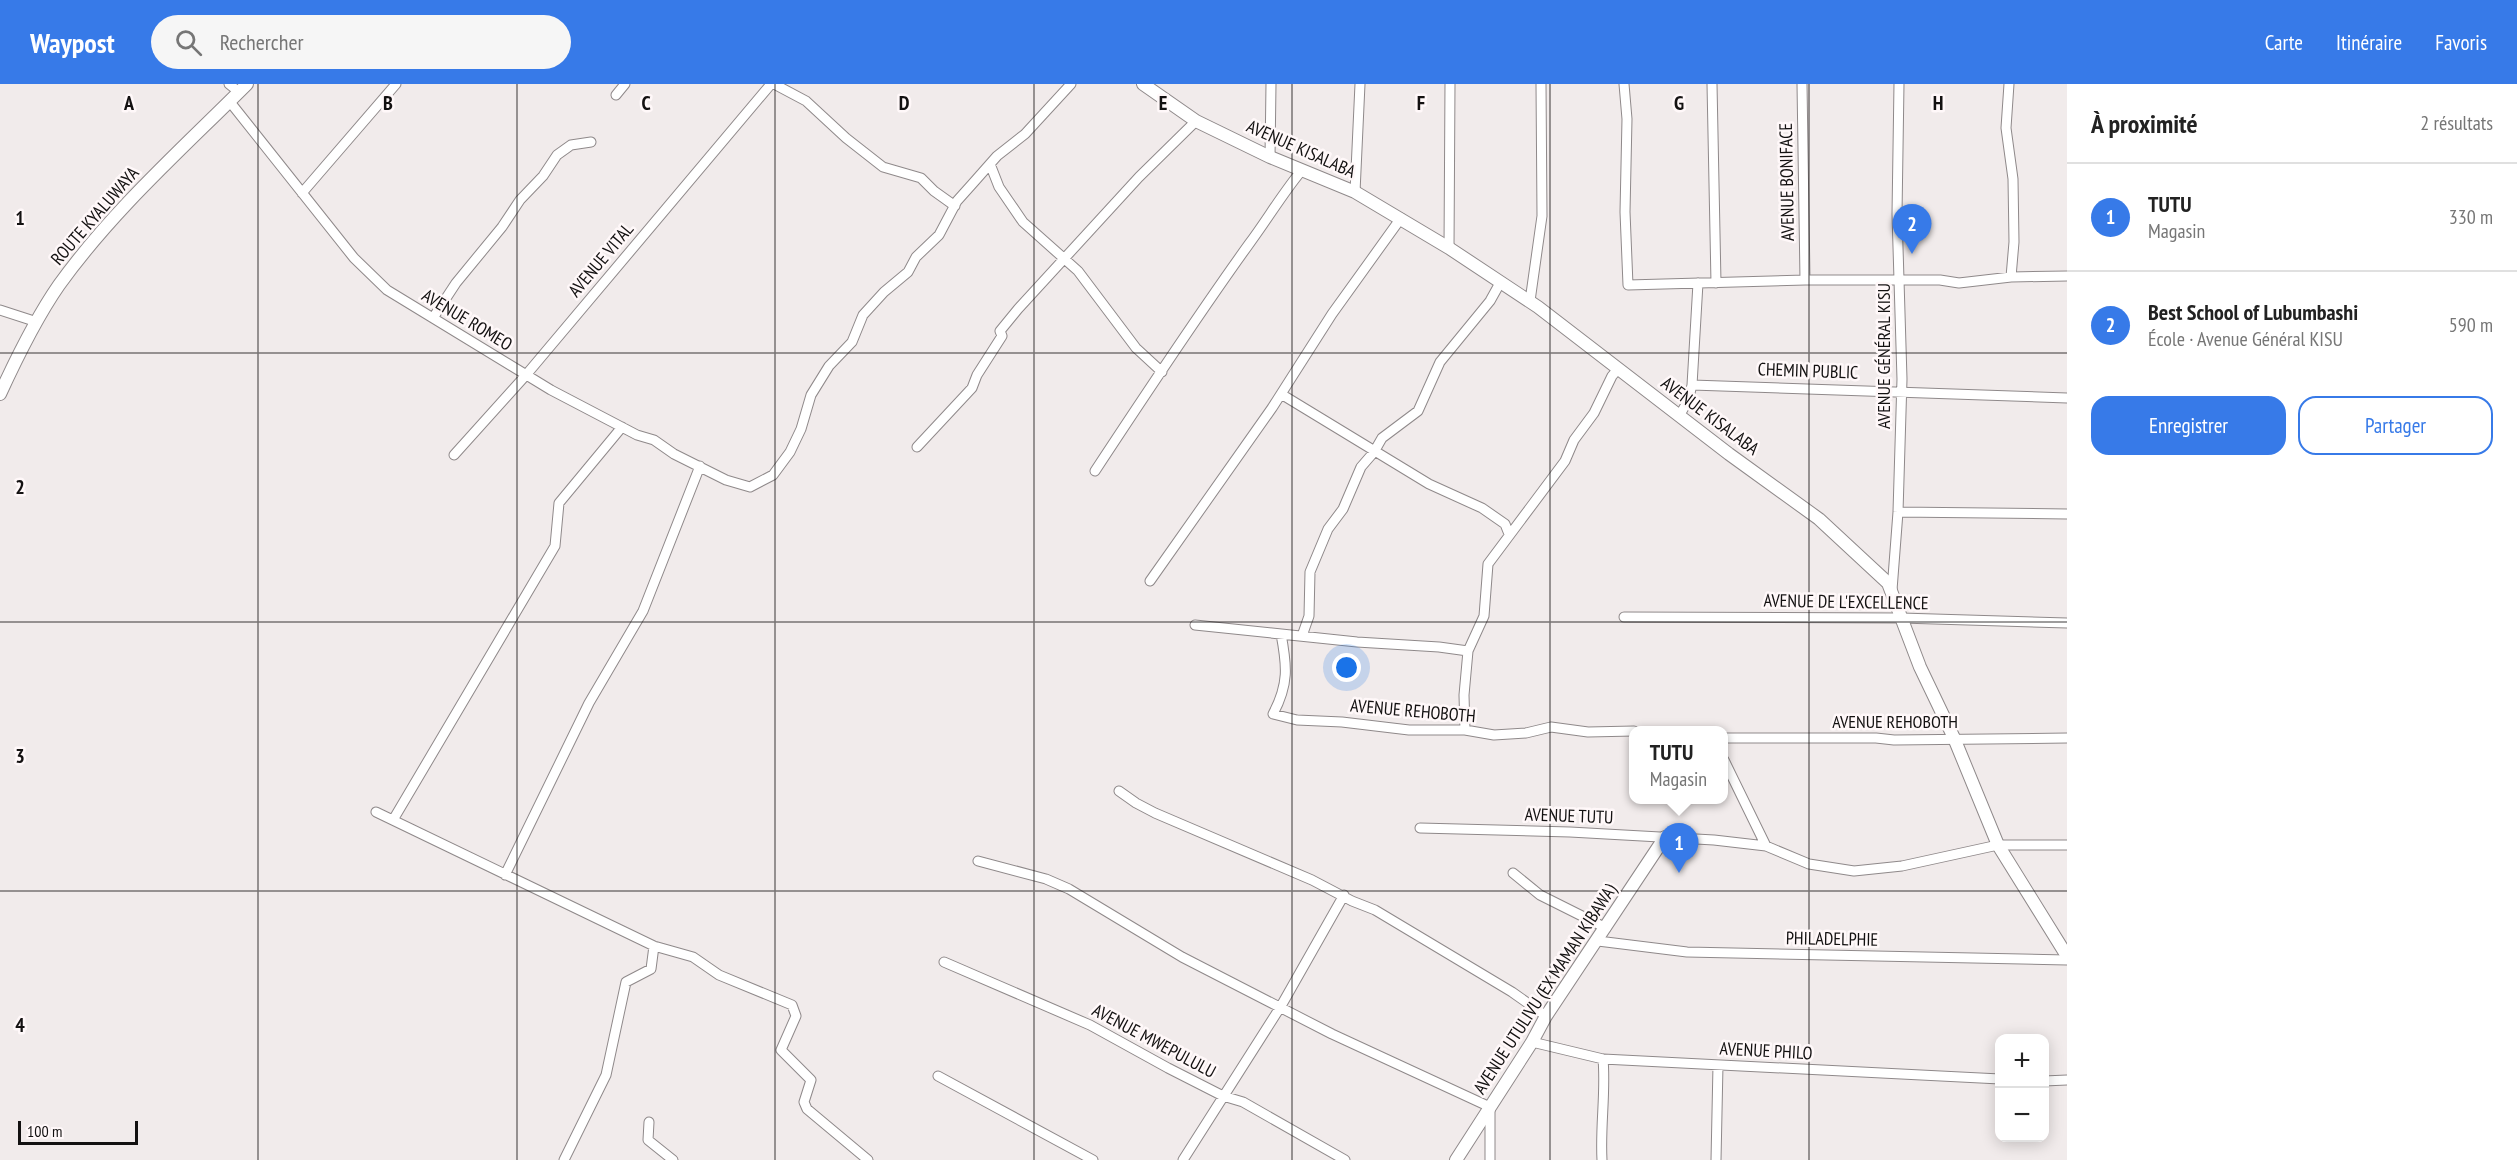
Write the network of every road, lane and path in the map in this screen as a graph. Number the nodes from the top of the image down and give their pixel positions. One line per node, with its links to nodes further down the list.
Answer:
1 (229, 84): 16 (street)
2 (396, 84): 25 (street)
3 (625, 84): 17 (street)
4 (772, 84): 26 (street); 43 (street, AVENUE VITAL)
5 (1071, 84): 22 (street)
6 (1143, 84): 19 (street, AVENUE KISALABA)
7 (1271, 84): 21 (street)
8 (1360, 84): 24 (street)
9 (1450, 84): 28 (street)
10 (1541, 84): 37 (street)
11 (1624, 84): 35 (street)
12 (1712, 84): 36 (street)
13 (1802, 84): 32 (street, AVENUE BONIFACE)
14 (1899, 84): 33 (street, AVENUE GÉNÉRAL KISU)
15 (2009, 84): 31 (street)
16 (243, 88): 18 (street, ROUTE KYALUWAYA)
17 (616, 95)
18 (230, 102): 25 (street, AVENUE ROMEO); 40 (street, ROUTE KYALUWAYA)
19 (1196, 121): 21 (street, AVENUE KISALABA); 29 (street)
20 (591, 142): 39 (street)
21 (1270, 157): 23 (street, AVENUE KISALABA)
22 (990, 164): 26 (street); 29 (street)
23 (1302, 170): 24 (street, AVENUE KISALABA); 42 (street)
24 (1355, 192): 27 (street, AVENUE KISALABA)
25 (302, 193): 39 (street, AVENUE ROMEO)
26 (955, 206): 54 (street, AVENUE ROMEO)
27 (1401, 218): 28 (street, AVENUE KISALABA); 47 (street)
28 (1449, 248): 34 (street, AVENUE KISALABA)
29 (1063, 258): 42 (street); 51 (street)
30 (2067, 276): 31 (street)
31 (2011, 278): 33 (street)
32 (1806, 280): 33 (street); 36 (street)
33 (1900, 281): 45 (street, AVENUE GÉNÉRAL KISU)
34 (1500, 283): 37 (street, AVENUE KISALABA); 52 (street)
35 (1698, 283): 36 (street); 44 (street)
36 (1716, 283)
37 (1530, 301): 41 (street, AVENUE KISALABA)
38 (0, 310): 40 (street)
39 (433, 318): 43 (street, AVENUE ROMEO)
40 (37, 322): 46 (street, ROUTE KYALUWAYA)
41 (1618, 369): 49 (street, AVENUE KISALABA); 58 (street)
42 (1162, 372): 55 (street)
43 (526, 375): 50 (street, AVENUE ROMEO); 53 (street, AVENUE VITAL)
44 (1692, 385): 45 (street, CHEMIN PUBLIC); 49 (street)
45 (1902, 390): 48 (street, CHEMIN PUBLIC); 56 (street, AVENUE GÉNÉRAL KISU)
46 (0, 393)
47 (1281, 394): 52 (street); 59 (street)
48 (2067, 398)
49 (1679, 416): 60 (street, AVENUE KISALABA)
50 (622, 427): 54 (street, AVENUE ROMEO); 76 (street)
51 (917, 447)
52 (1374, 452): 58 (street); 66 (street)
53 (454, 455)
54 (700, 466): 84 (street)
55 (1095, 471)
56 (1898, 512): 57 (street); 60 (street, AVENUE GÉNÉRAL KISU)
57 (2067, 514)
58 (1509, 534): 67 (street)
59 (1150, 581)
60 (1891, 593): 62 (street, AVENUE KISALABA)
61 (1624, 617): 62 (street, AVENUE DE L'EXCELLENCE)
62 (1901, 618): 63 (street, AVENUE DE L'EXCELLENCE); 71 (street, AVENUE KISALABA)
63 (2067, 624)
64 (1195, 625): 65 (street)
65 (1281, 634): 66 (street); 68 (street, AVENUE REHOBOTH)
66 (1302, 636): 67 (street)
67 (1468, 651): 68 (street)
68 (1465, 730): 69 (street, AVENUE REHOBOTH)
69 (1629, 731)
70 (1728, 738): 71 (street, AVENUE REHOBOTH)
71 (1954, 738): 72 (street, AVENUE REHOBOTH); 79 (street, AVENUE KISALABA)
72 (2067, 738)
73 (1728, 768): 81 (street)
74 (1119, 791): 85 (street)
75 (376, 812): 76 (street)
76 (393, 820): 84 (street)
77 (1420, 828): 78 (street, AVENUE TUTU)
78 (1665, 837): 81 (street, AVENUE TUTU); 86 (street, AVENUE UTULIVU (EX MAMAN KIBAWA))
79 (1998, 845): 80 (street); 81 (street, AVENUE TUTU); 89 (street, AVENUE KISALABA)
80 (2067, 845)
81 (1766, 846)
82 (978, 861): 91 (street)
83 (1513, 873): 86 (street)
84 (505, 875): 88 (street)
85 (1344, 895): 91 (street); 92 (street)
86 (1606, 928): 87 (street, AVENUE UTULIVU (EX MAMAN KIBAWA))
87 (1598, 941): 89 (street, PHILADELPHIE); 92 (street, AVENUE UTULIVU (EX MAMAN KIBAWA))
88 (654, 946): 103 (street); 105 (street)
89 (2067, 958)
90 (944, 962): 100 (street, AVENUE MWEPULULU)
91 (1281, 1006): 100 (street); 101 (street)
92 (1546, 1016): 93 (street, AVENUE UTULIVU (EX MAMAN KIBAWA))
93 (1532, 1042): 94 (street, AVENUE PHILO); 101 (street, AVENUE UTULIVU (EX MAMAN KIBAWA))
94 (1603, 1059): 95 (street, AVENUE PHILO); 111 (street)
95 (1718, 1065): 97 (street, AVENUE PHILO); 112 (street)
96 (938, 1076): 106 (street)
97 (1995, 1079)
98 (2067, 1080): 99 (street)
99 (2049, 1082)
100 (1223, 1096): 107 (street); 108 (street, AVENUE MWEPULULU)
101 (1490, 1107): 109 (street, AVENUE UTULIVU (EX MAMAN KIBAWA)); 110 (street)
102 (649, 1122): 104 (street)
103 (564, 1160)
104 (673, 1160)
105 (868, 1160)
106 (1093, 1160)
107 (1183, 1160)
108 (1345, 1160)
109 (1456, 1160)
110 (1490, 1160)
111 (1602, 1160)
112 (1716, 1160)

